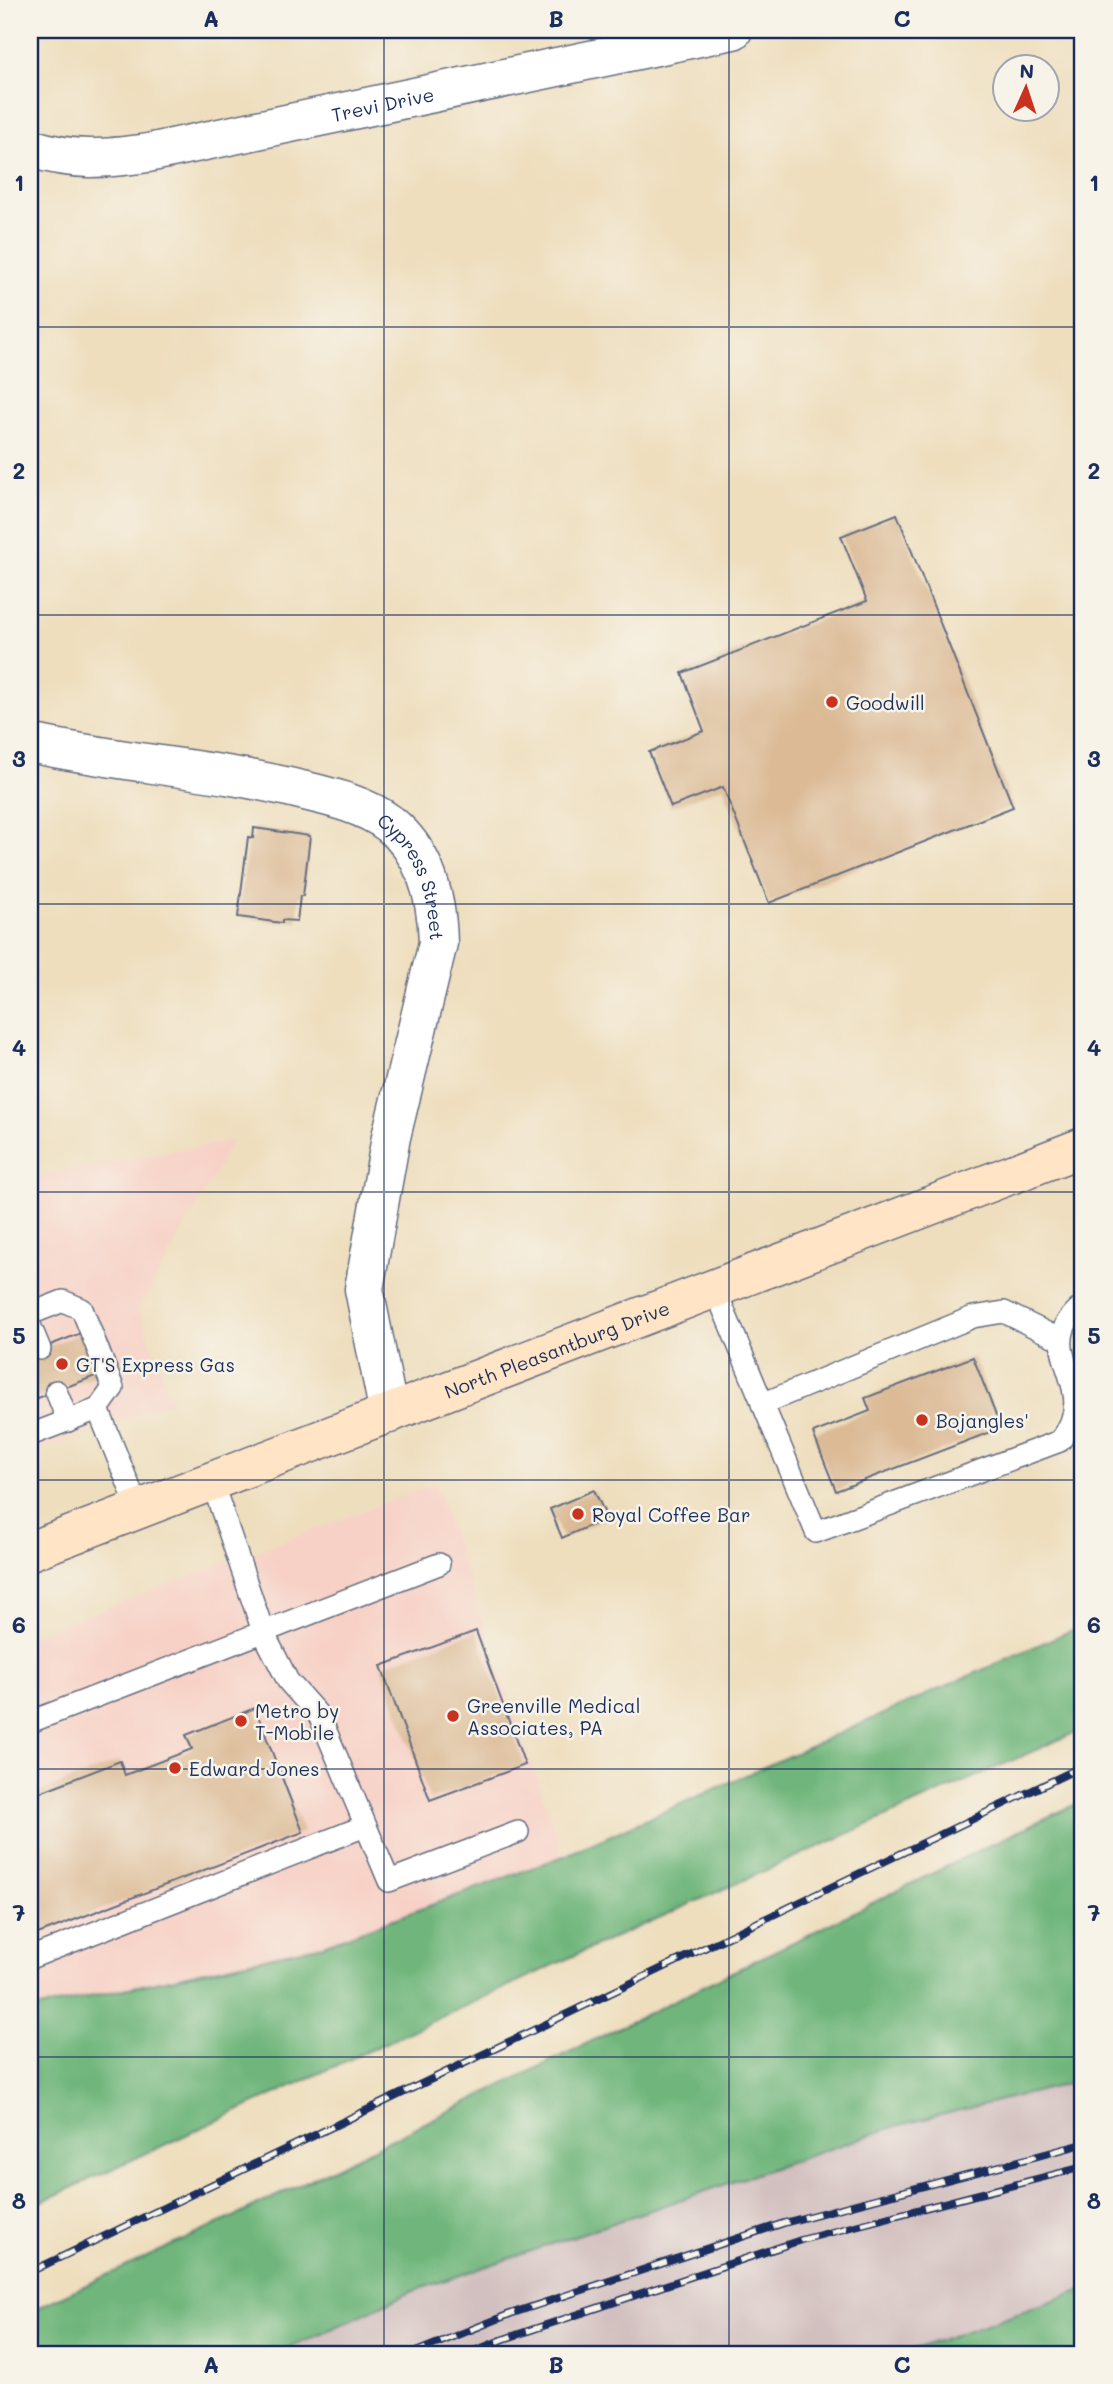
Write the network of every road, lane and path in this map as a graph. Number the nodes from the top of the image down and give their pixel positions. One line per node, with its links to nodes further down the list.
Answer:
1 (733, 30): 2 (street, Trevi Drive)
2 (30, 148)
3 (30, 743): 14 (street, Cypress Street)
4 (1083, 1147): 5 (main road, North Pleasantburg Drive)
5 (715, 1289): 12 (lane); 14 (main road, North Pleasantburg Drive)
6 (1083, 1305): 9 (lane)
7 (30, 1314): 13 (lane)
8 (30, 1325): 10 (lane)
9 (1061, 1340): 12 (lane); 12 (lane)
10 (40, 1349)
11 (56, 1391): 15 (lane)
12 (762, 1404)
13 (98, 1409): 15 (lane); 18 (lane)
14 (389, 1415): 17 (main road, North Pleasantburg Drive)
15 (68, 1421): 16 (lane)
16 (30, 1436)
17 (211, 1479): 18 (main road, North Pleasantburg Drive); 21 (lane)
18 (138, 1508): 19 (main road, North Pleasantburg Drive)
19 (30, 1550)
20 (439, 1564): 21 (lane)
21 (264, 1634): 22 (lane); 23 (lane)
22 (30, 1722)
23 (365, 1826): 24 (lane); 25 (lane)
24 (518, 1832)
25 (30, 1958)

